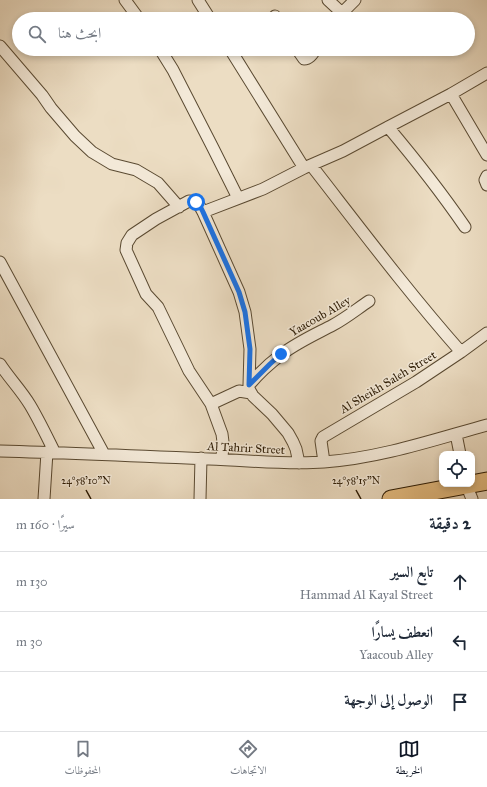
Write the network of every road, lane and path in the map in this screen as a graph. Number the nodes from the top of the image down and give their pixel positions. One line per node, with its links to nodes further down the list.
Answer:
1 (126, 0): 5 (street)
2 (198, 0): 6 (street)
3 (328, 0): 7 (street)
4 (356, 0): 8 (street)
5 (134, 12)
6 (206, 12)
7 (338, 12)
8 (346, 12)
9 (0, 46): 22 (street)
10 (164, 56): 21 (street)
11 (235, 56): 18 (street)
12 (302, 56): 13 (street)
13 (310, 56)
14 (487, 73): 15 (street)
15 (451, 94): 16 (street); 17 (street)
16 (388, 127): 18 (street); 24 (street)
17 (487, 155)
18 (307, 167): 21 (street); 28 (street)
19 (487, 176): 20 (street)
20 (487, 185)
21 (238, 198): 23 (street)
22 (179, 207): 23 (street); 31 (street)
23 (203, 212): 30 (street)
24 (465, 227)
25 (0, 262): 37 (street)
26 (369, 301): 30 (street, Yaacoub Alley)
27 (487, 333): 28 (street, Al Sheikh Saleh Street)
28 (461, 352): 40 (street, Al Sheikh Saleh Street)
29 (0, 364): 36 (street)
30 (250, 389): 31 (street); 41 (street)
31 (211, 404): 39 (street)
32 (487, 425): 33 (street, Al Tahrir Street)
33 (456, 434): 35 (street); 40 (street, Al Tahrir Street)
34 (0, 451): 36 (street, Al Tahrir Street)
35 (459, 451)
36 (51, 453): 37 (street, Al Tahrir Street); 44 (street)
37 (104, 454): 38 (street, Al Tahrir Street)
38 (201, 458): 39 (street, Al Tahrir Street); 45 (street)
39 (222, 459): 41 (street, Al Tahrir Street)
40 (324, 462): 41 (street, Al Tahrir Street)
41 (299, 463)
42 (487, 481): 43 (main road)
43 (468, 489): 46 (main road)
44 (44, 499)
45 (200, 499)
46 (391, 499)

